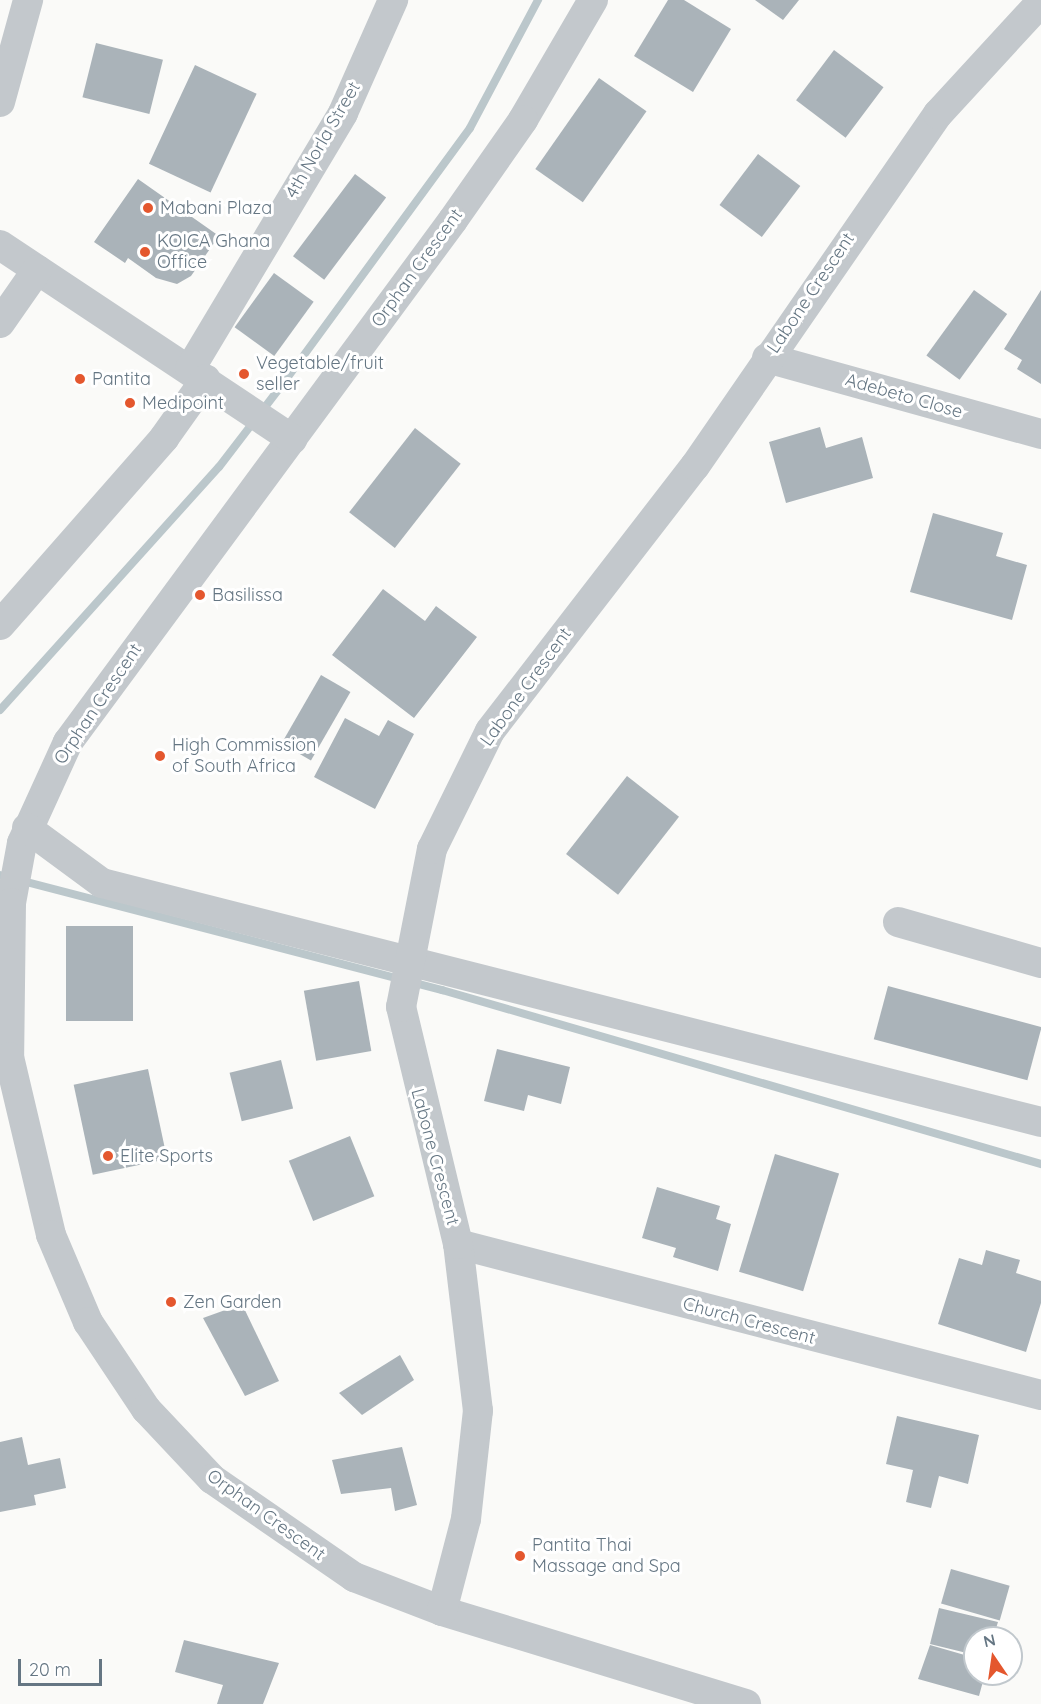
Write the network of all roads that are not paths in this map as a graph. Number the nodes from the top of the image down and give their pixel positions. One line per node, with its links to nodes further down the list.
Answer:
1 (28, 0): 5 (street)
2 (393, 0): 10 (street, 4th Norla Street)
3 (593, 0): 11 (street, Orphan Crescent)
4 (1041, 2): 9 (street, Labone Crescent)
5 (0, 102)
6 (0, 245): 7 (street)
7 (37, 270): 8 (street); 10 (street)
8 (0, 323)
9 (767, 358): 12 (street, Adebeto Close); 16 (street, Labone Crescent)
10 (209, 381): 11 (street); 13 (street, 4th Norla Street)
11 (284, 433): 14 (street, Orphan Crescent)
12 (1041, 434)
13 (0, 626)
14 (25, 835): 16 (street); 18 (street, Orphan Crescent)
15 (898, 922): 17 (street)
16 (406, 957): 19 (street); 20 (street, Labone Crescent)
17 (1041, 963)
18 (4, 1062): 22 (street, Orphan Crescent)
19 (1041, 1122)
20 (458, 1244): 21 (street, Church Crescent); 22 (street, Labone Crescent)
21 (1041, 1395)
22 (442, 1611): 23 (street, Orphan Crescent)
23 (746, 1704)

